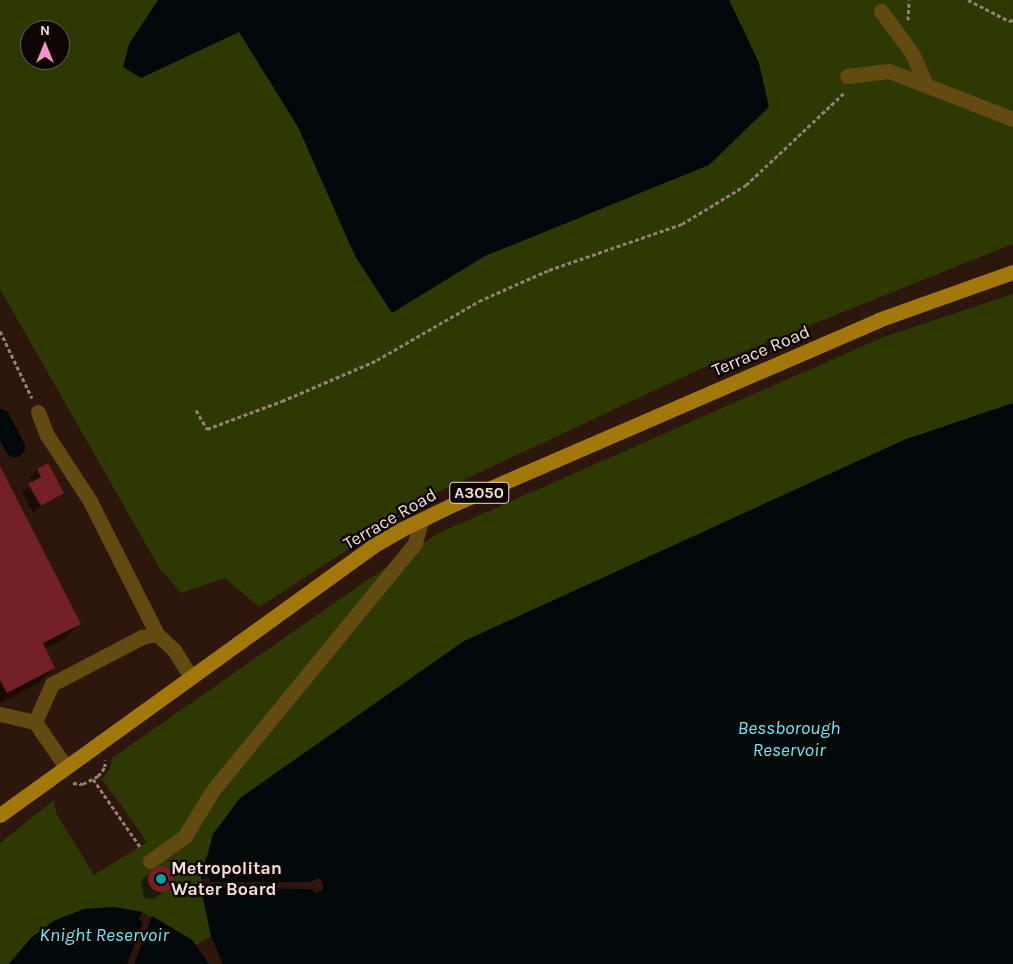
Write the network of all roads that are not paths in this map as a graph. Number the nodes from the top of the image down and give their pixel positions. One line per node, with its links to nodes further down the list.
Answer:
1 (881, 11): 3 (lane)
2 (847, 76): 3 (lane)
3 (926, 85): 4 (lane)
4 (1013, 119)
5 (1013, 272): 7 (main road, Terrace Road / A3050)
6 (38, 412): 8 (lane)
7 (421, 520): 9 (main road, Terrace Road / A3050); 14 (lane)
8 (157, 634): 9 (lane); 11 (lane)
9 (192, 677): 12 (main road, Terrace Road / A3050)
10 (2, 710): 11 (lane)
11 (35, 722): 12 (lane)
12 (68, 774): 13 (main road, Terrace Road / A3050)
13 (0, 815)
14 (150, 861)

